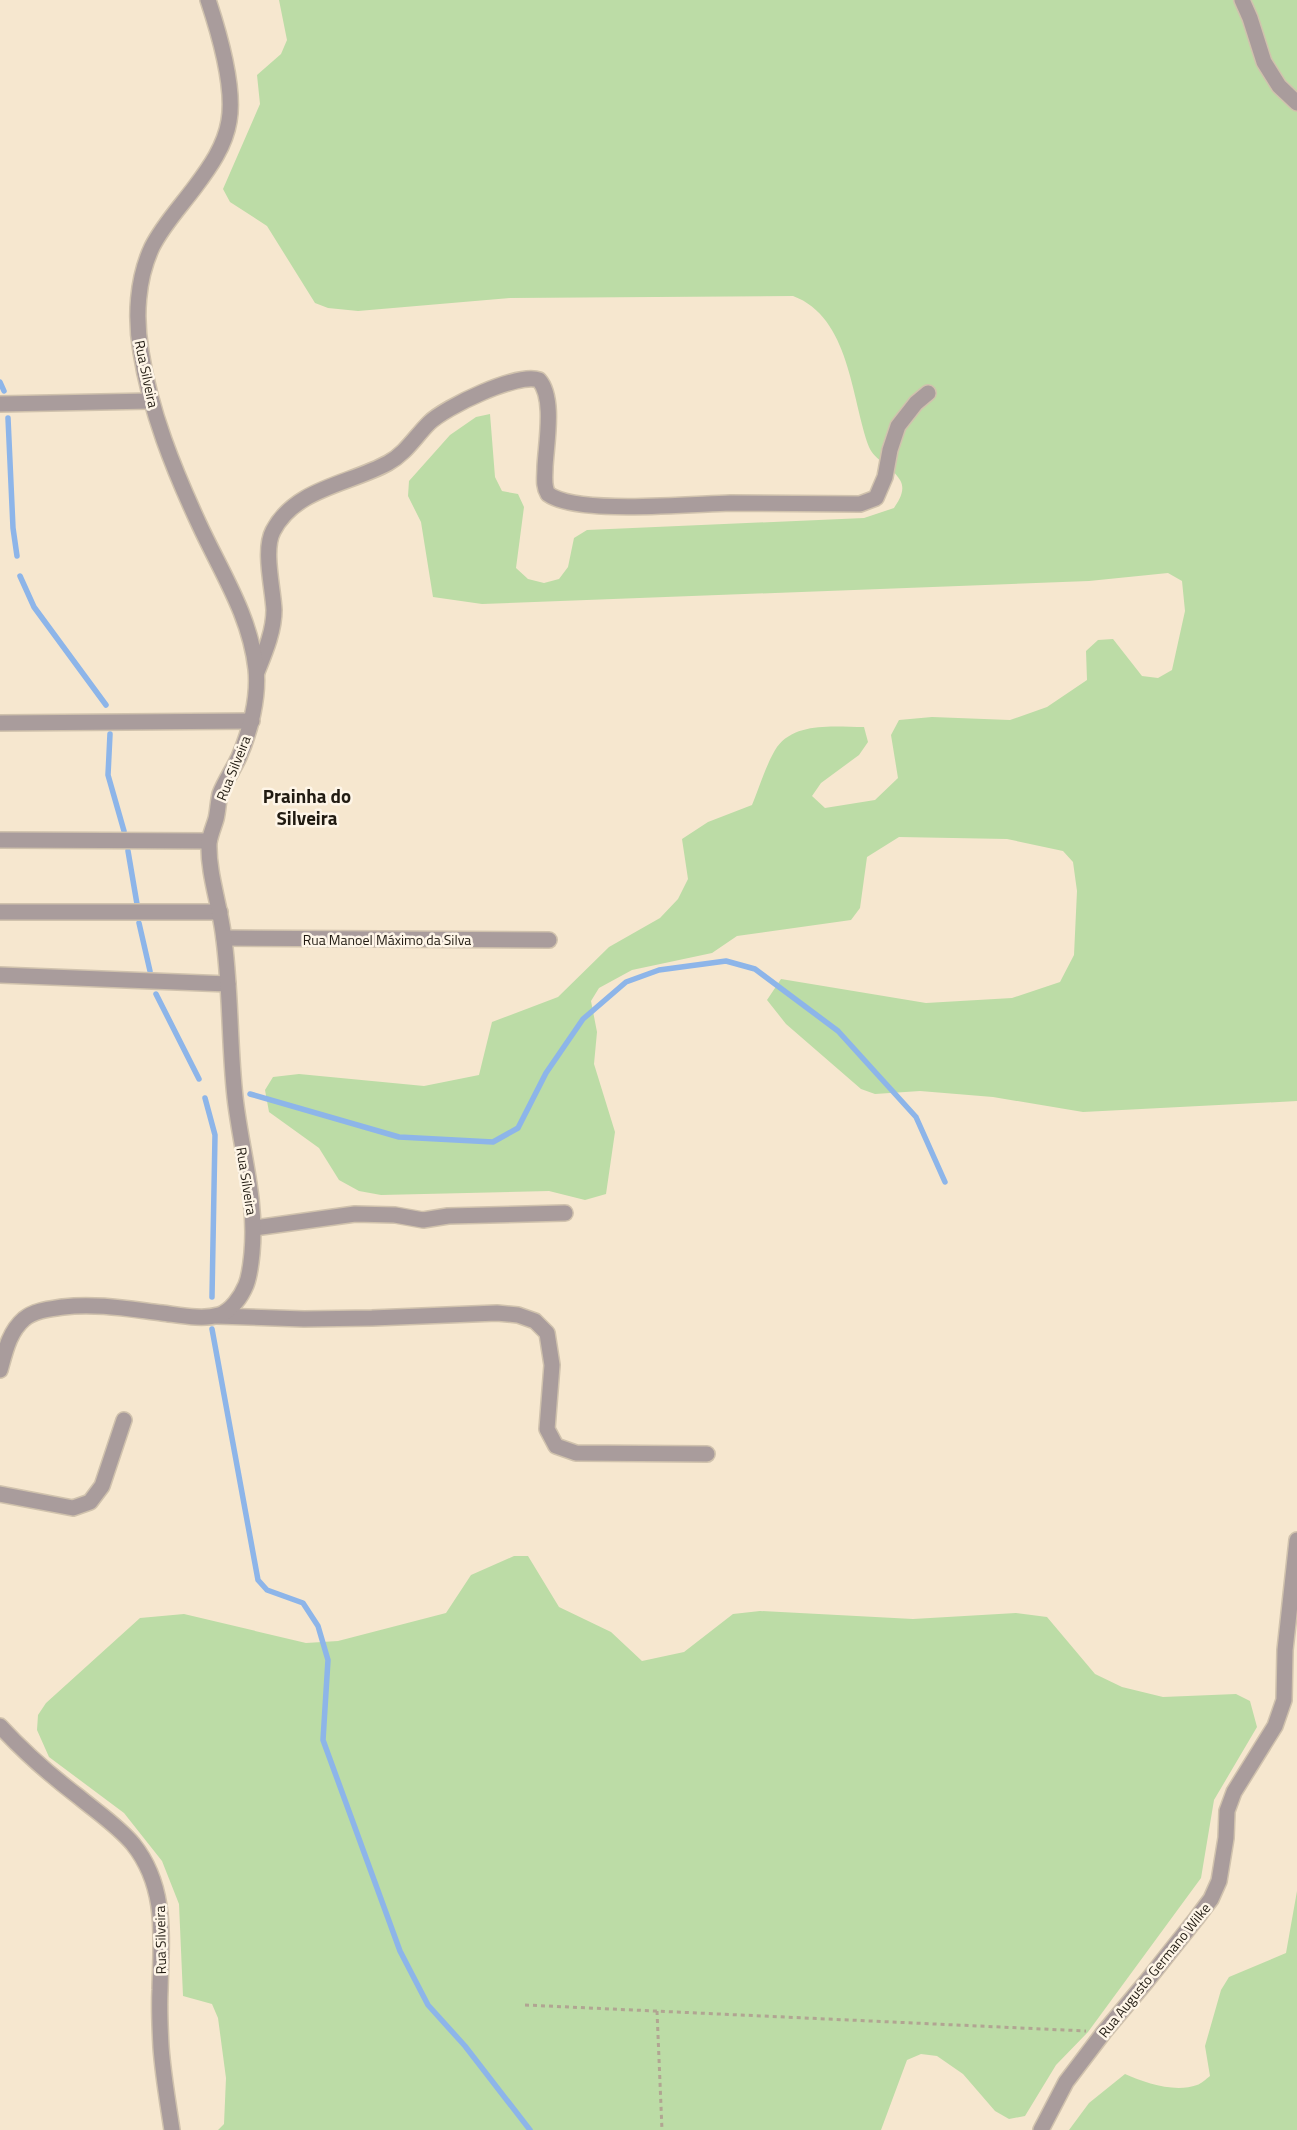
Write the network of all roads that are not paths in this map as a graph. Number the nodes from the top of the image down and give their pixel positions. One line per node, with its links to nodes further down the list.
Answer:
1 (208, 0): 5 (street, Rua Silveira)
2 (1242, 0): 3 (street)
3 (1297, 103)
4 (928, 393): 7 (street)
5 (152, 401): 6 (street); 7 (street, Rua Silveira)
6 (0, 404)
7 (257, 672): 8 (street, Rua Silveira)
8 (252, 721): 9 (street); 11 (street, Rua Silveira)
9 (0, 723)
10 (0, 840): 11 (street)
11 (209, 841): 13 (street, Rua Silveira)
12 (0, 912): 13 (street)
13 (220, 912): 14 (street, Rua Silveira)
14 (224, 938): 15 (street, Rua Manoel Máximo da Silva); 17 (street, Rua Silveira)
15 (549, 940)
16 (0, 975): 17 (street)
17 (228, 984): 19 (street, Rua Silveira)
18 (565, 1213): 19 (street)
19 (254, 1228): 20 (street, Rua Silveira)
20 (216, 1316): 21 (street); 23 (street)
21 (0, 1370)
22 (124, 1420): 24 (street)
23 (707, 1454)
24 (0, 1494)
25 (1297, 1540): 28 (street, Rua Augusto Germano Wilke)
26 (0, 1726): 27 (street, Rua Silveira)
27 (172, 2130)
28 (1040, 2130)

